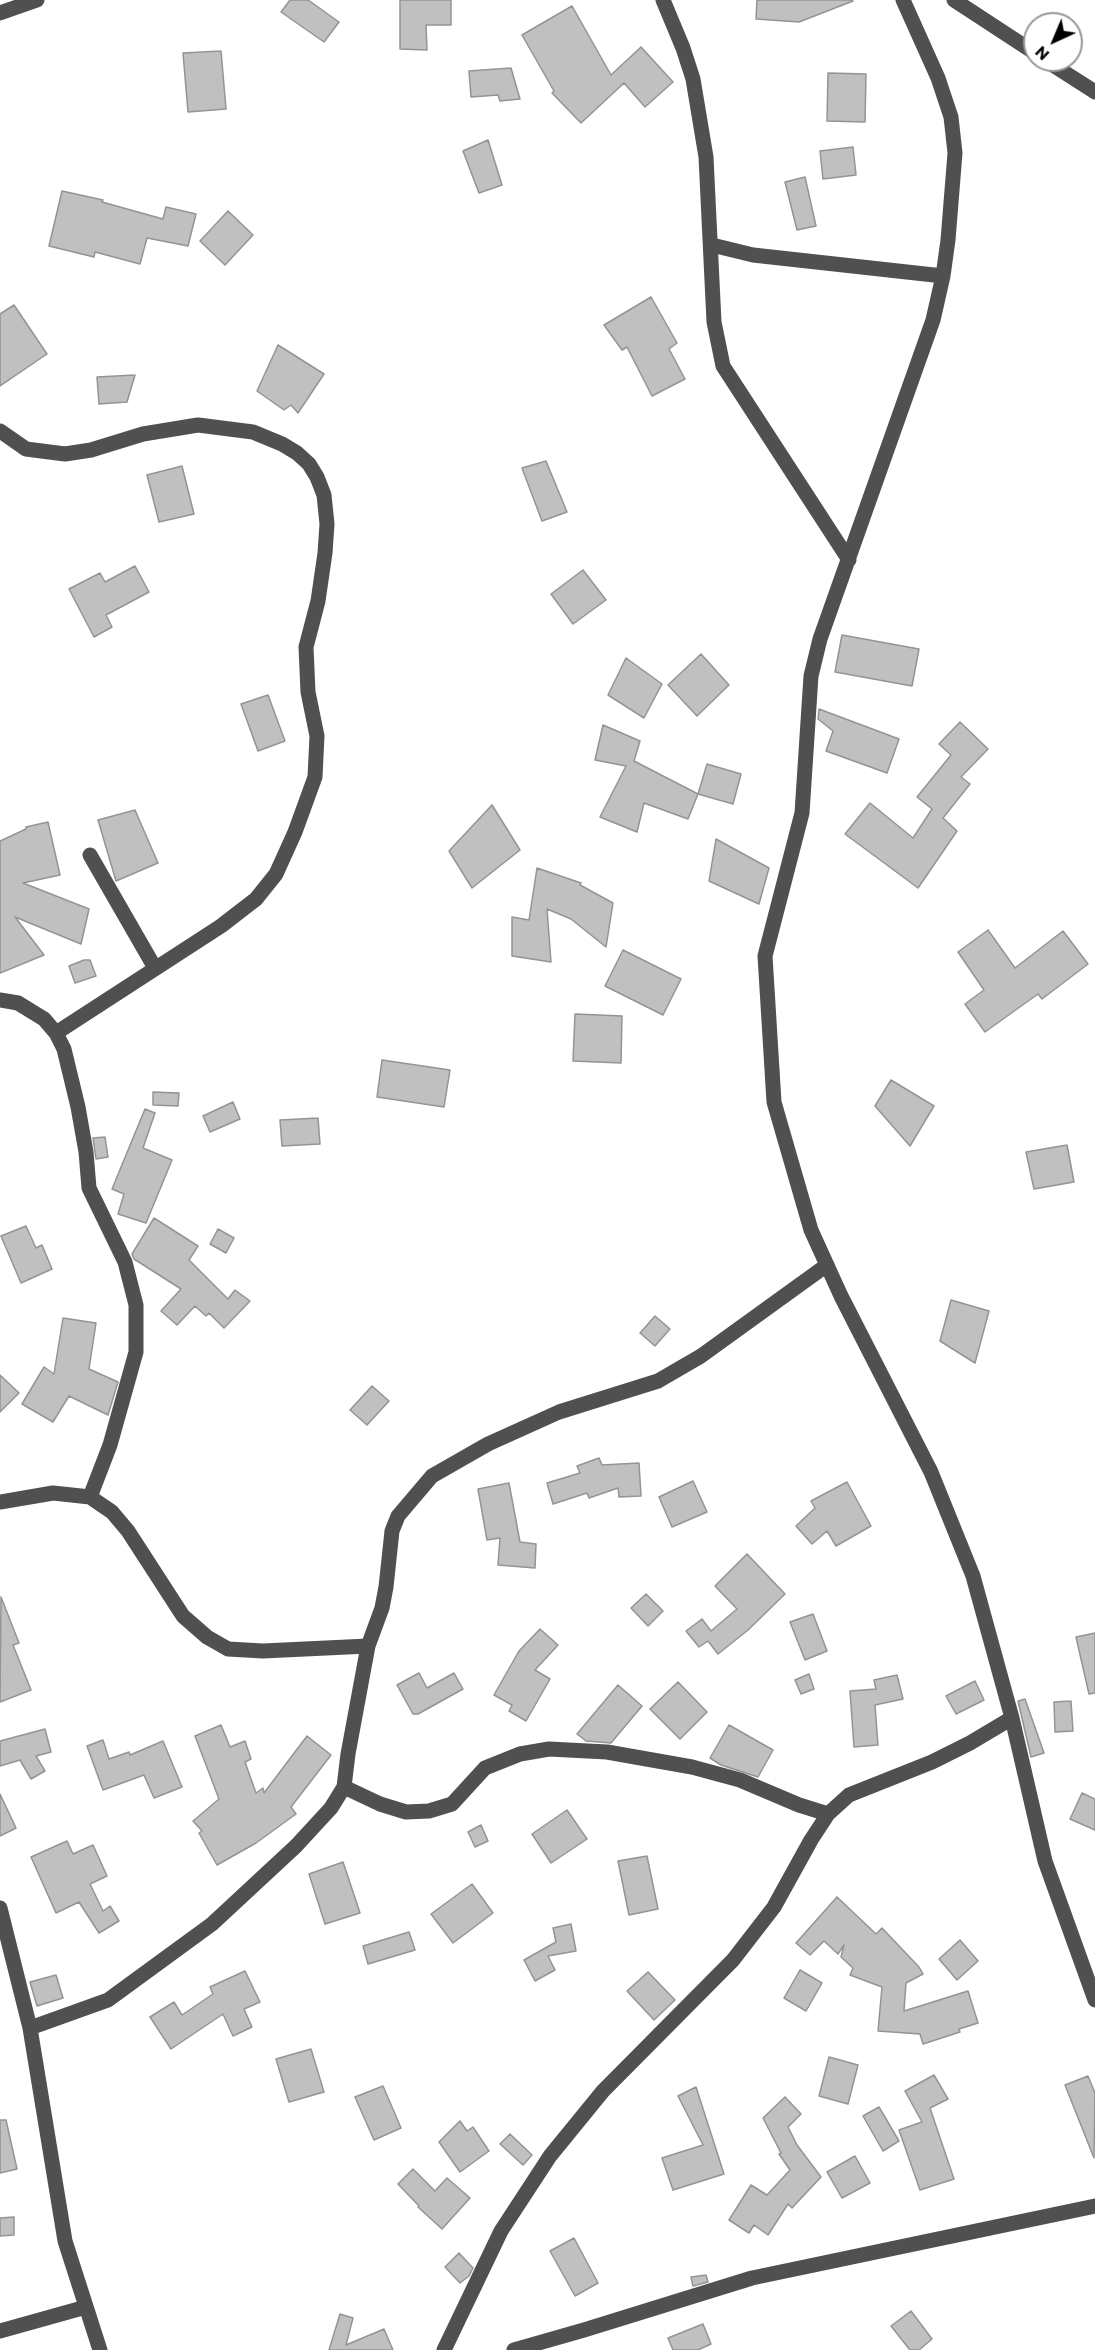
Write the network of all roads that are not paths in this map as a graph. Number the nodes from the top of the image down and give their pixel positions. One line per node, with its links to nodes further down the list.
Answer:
1 (37, 0): 5 (street)
2 (663, 0): 9 (street)
3 (903, 0): 10 (street)
4 (954, 0): 6 (street)
5 (0, 13)
6 (1023, 45)
7 (1064, 72): 8 (street)
8 (1095, 93)
9 (712, 245): 10 (street); 12 (street)
10 (943, 276): 12 (street)
11 (0, 431): 14 (street)
12 (849, 560): 17 (street)
13 (90, 855): 14 (street)
14 (155, 968): 16 (street)
15 (0, 1000): 16 (street)
16 (56, 1033): 18 (street)
17 (827, 1265): 20 (street); 21 (street)
18 (90, 1497): 19 (street); 20 (street)
19 (0, 1502)
20 (368, 1646): 22 (street)
21 (1012, 1718): 23 (street); 25 (street)
22 (344, 1787): 23 (street); 26 (street)
23 (828, 1814): 31 (street)
24 (0, 1908): 26 (street)
25 (1095, 2000)
26 (30, 2028): 28 (street)
27 (1095, 2206): 32 (street)
28 (86, 2307): 29 (street); 30 (street)
29 (0, 2331)
30 (100, 2350)
31 (444, 2350)
32 (514, 2350)

